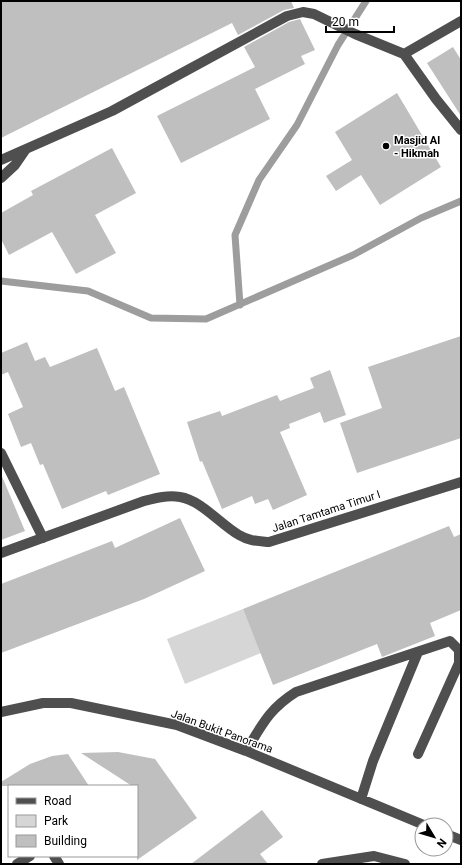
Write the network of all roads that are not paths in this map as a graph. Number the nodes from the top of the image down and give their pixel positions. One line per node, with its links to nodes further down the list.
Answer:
1 (461, 21): 2 (street)
2 (404, 54): 3 (street); 4 (street)
3 (461, 130)
4 (26, 149): 5 (street); 6 (street)
5 (1, 160)
6 (1, 178)
7 (1, 453): 9 (street)
8 (461, 482): 9 (street, Jalan Tamtama Timur I)
9 (43, 538): 10 (street, Jalan Tamtama Timur I)
10 (1, 553)
11 (418, 652): 13 (street); 14 (street); 15 (street)
12 (1, 712): 13 (street, Jalan Bukit Panorama)
13 (246, 751): 15 (street, Jalan Bukit Panorama)
14 (418, 754)
15 (361, 799): 16 (street, Jalan Bukit Panorama)
16 (414, 821)
17 (28, 857): 18 (street)
18 (17, 864)
19 (322, 864): 20 (street)
20 (405, 864)

